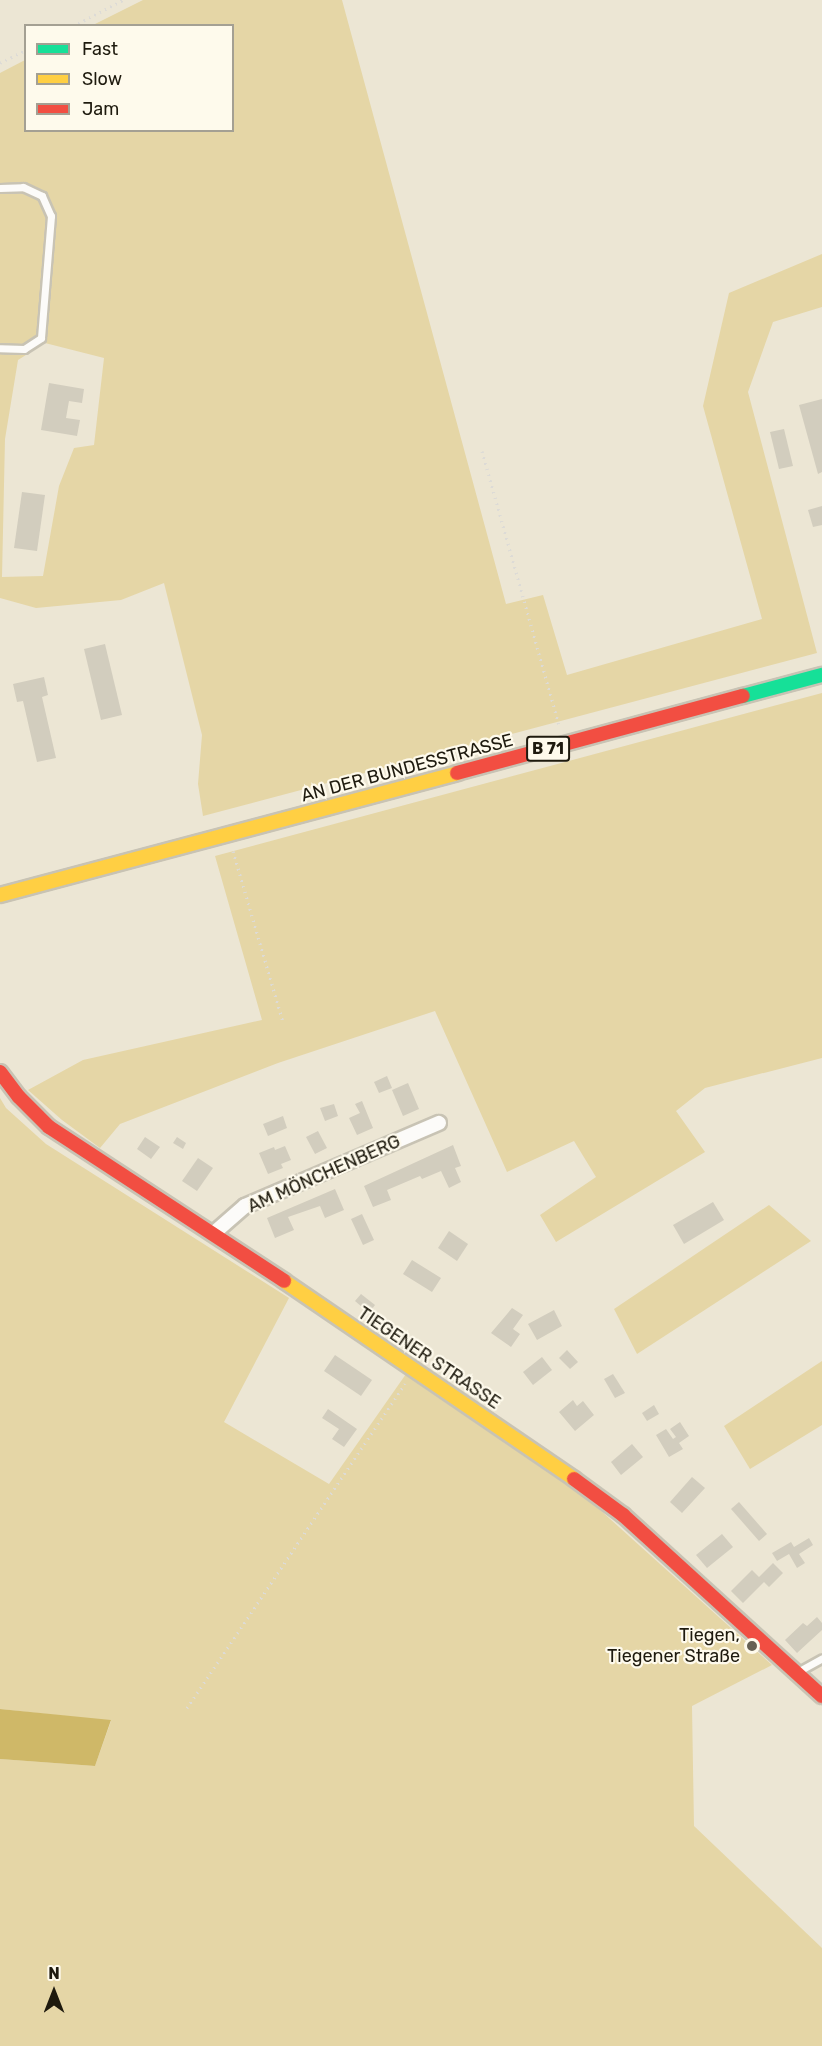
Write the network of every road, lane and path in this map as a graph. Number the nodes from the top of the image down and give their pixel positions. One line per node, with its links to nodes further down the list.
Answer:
1 (123, 0): 2 (path)
2 (77, 24)
3 (24, 51): 4 (path)
4 (0, 63)
5 (0, 188): 6 (lane)
6 (0, 348)
7 (482, 451): 9 (path)
8 (822, 675): 10 (street, AN DER BUNDESSTRASSE / B 71)
9 (559, 726)
10 (228, 835): 11 (street, AN DER BUNDESSTRASSE / B 71); 12 (path)
11 (0, 895)
12 (283, 1022)
13 (0, 1072): 15 (street, TIEGENER STRASSE)
14 (439, 1123): 15 (street, AM MÖNCHENBERG)
15 (214, 1233): 16 (street, TIEGENER STRASSE)
16 (415, 1369): 18 (street, TIEGENER STRASSE); 20 (path)
17 (822, 1658): 18 (lane)
18 (797, 1672): 19 (street, TIEGENER STRASSE)
19 (822, 1696)
20 (187, 1708)

